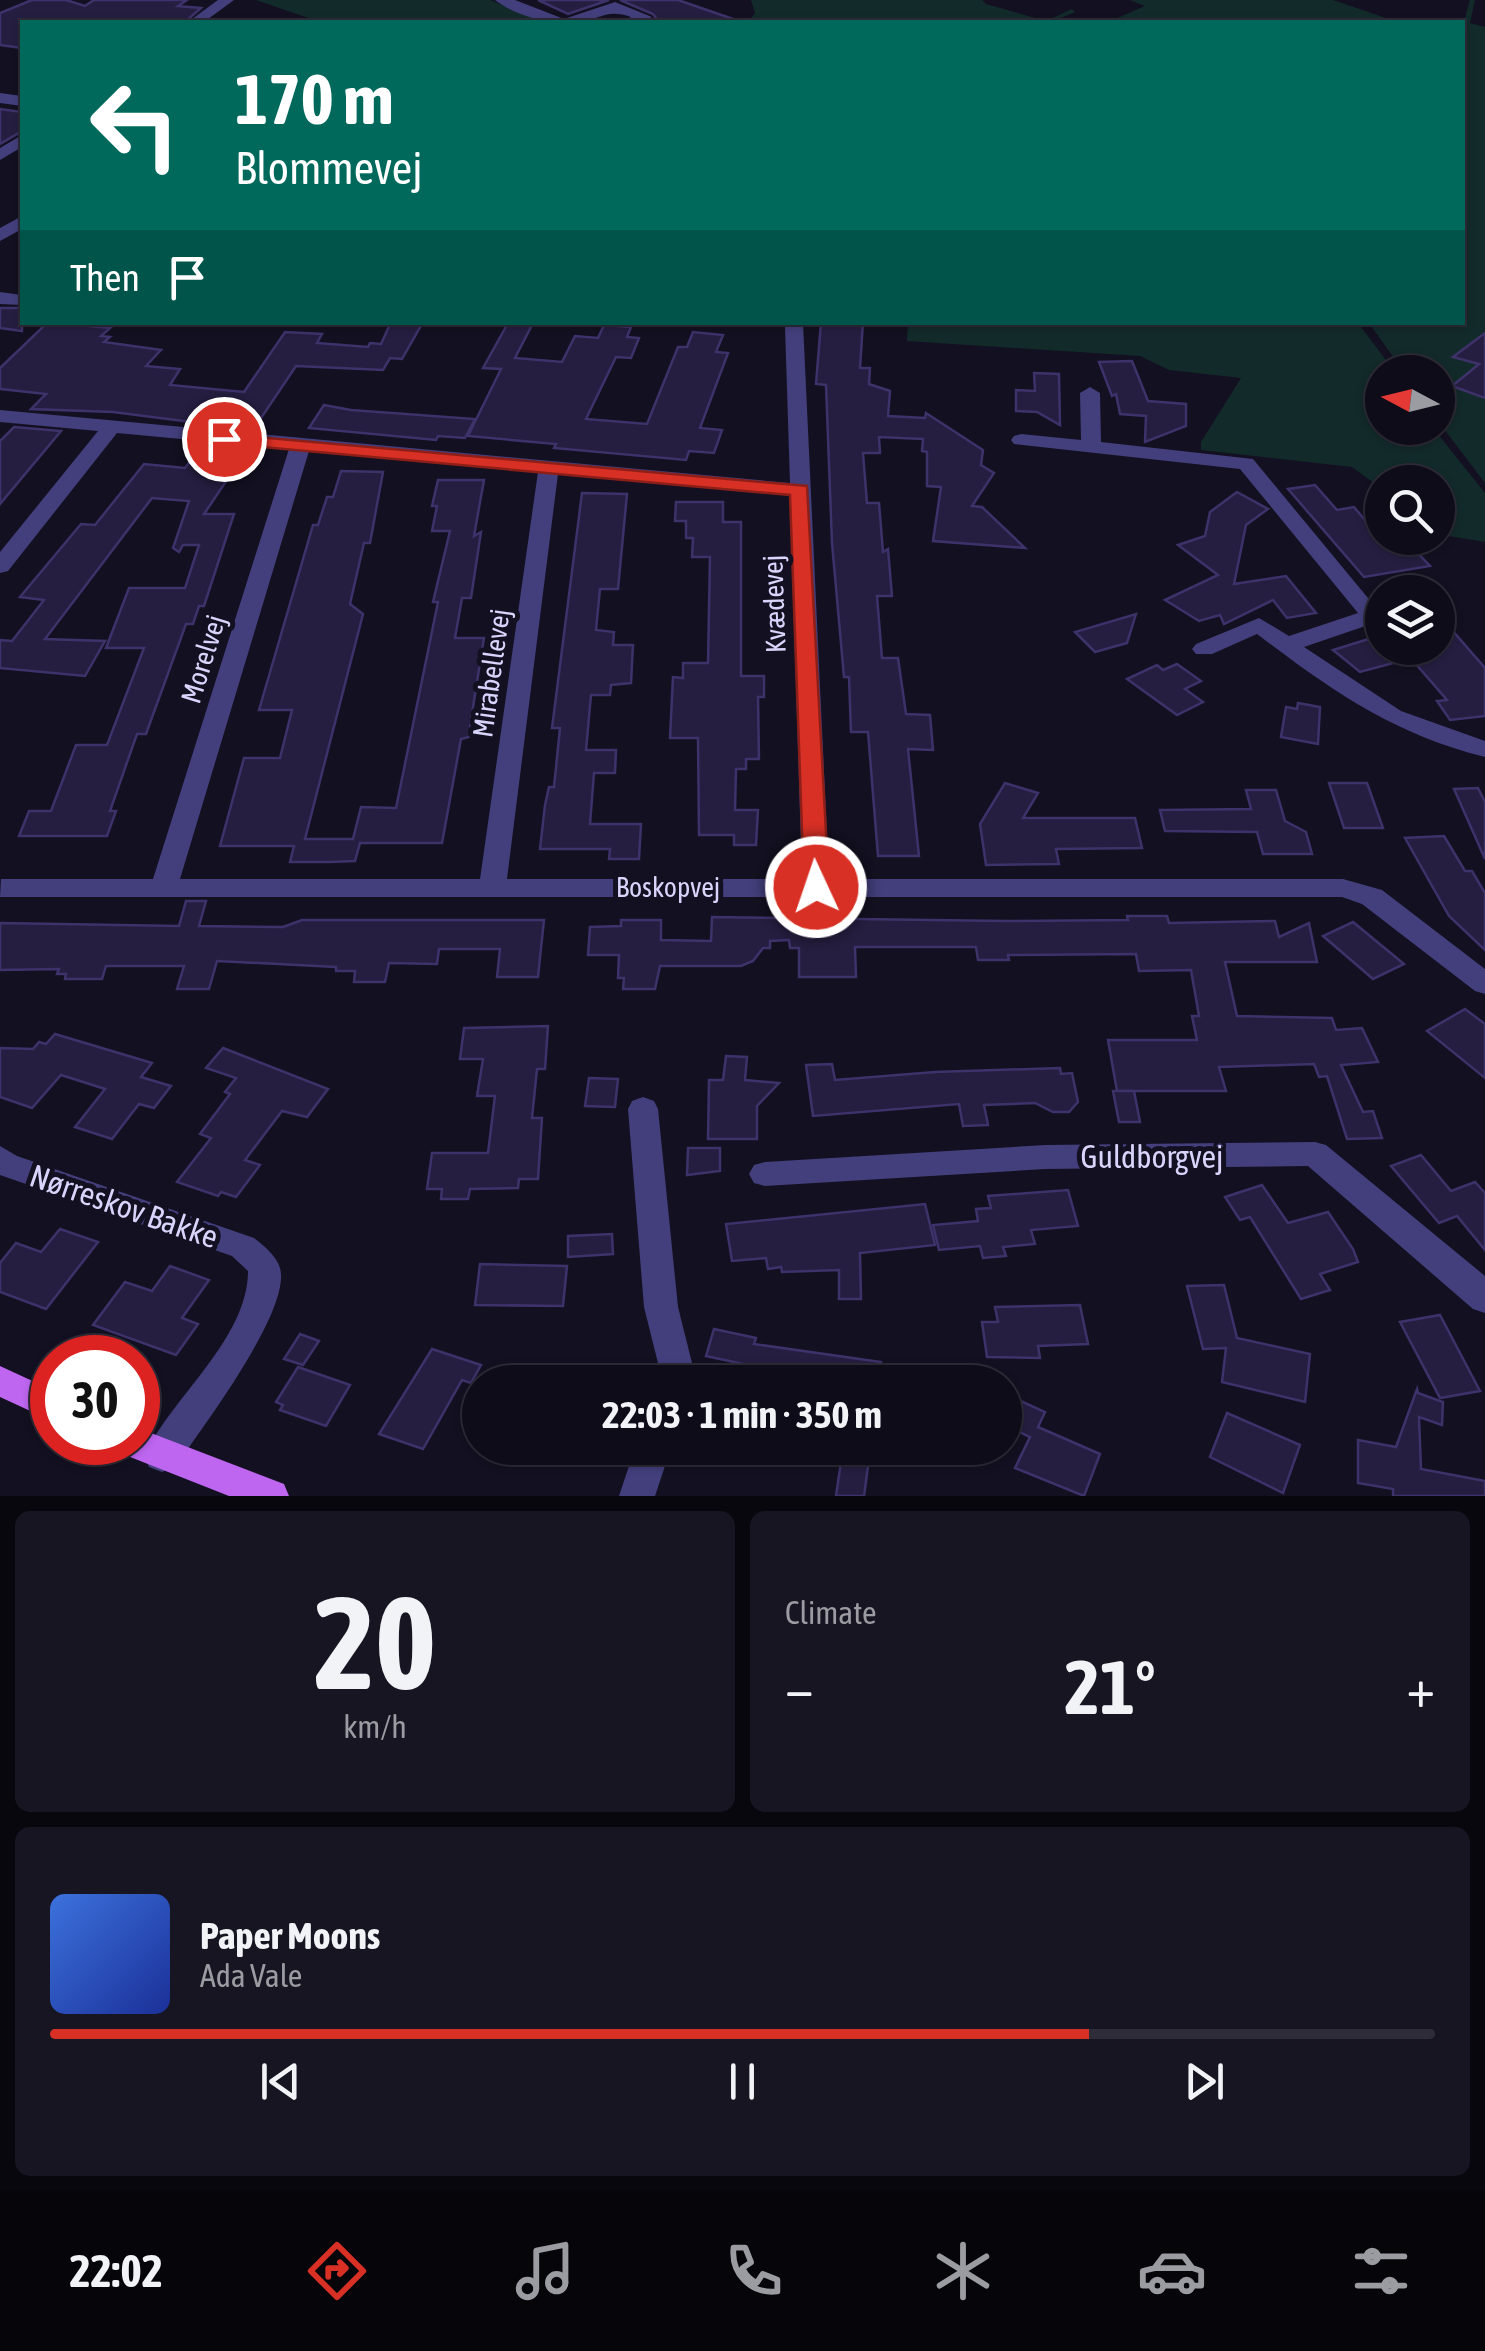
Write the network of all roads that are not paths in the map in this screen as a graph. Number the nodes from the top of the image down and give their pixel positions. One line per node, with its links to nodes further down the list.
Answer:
1 (227, 0): 3 (street)
2 (502, 0): 4 (street)
3 (198, 20)
4 (555, 20)
5 (574, 20): 6 (street)
6 (635, 20)
7 (794, 325): 15 (street, Kvædevej)
8 (1090, 393): 12 (street)
9 (0, 416): 10 (street)
10 (110, 429): 13 (street); 16 (street)
11 (1021, 440): 12 (street)
12 (1092, 445): 17 (street)
13 (300, 446): 14 (street); 23 (street, Morelvej)
14 (549, 466): 15 (street); 22 (street, Mirabellevej)
15 (800, 490): 20 (street, Kvædevej)
16 (0, 566)
17 (1287, 645): 18 (street); 19 (street)
18 (1204, 649)
19 (1485, 750)
20 (816, 887): 22 (street, Boskopvej); 24 (street, Boskopvej)
21 (0, 888): 23 (street, Boskopvej)
22 (492, 888): 23 (street, Boskopvej)
23 (163, 889)
24 (1485, 984)
25 (642, 1109): 29 (street)
26 (0, 1158): 32 (street, Nørreskov Bakke)
27 (765, 1174): 28 (street, Guldborgvej)
28 (1485, 1299)
29 (676, 1365)
30 (0, 1380): 31 (main road)
31 (30, 1395)
32 (160, 1433)
33 (160, 1454): 35 (main road, Nørreskov Bakke)
34 (647, 1465): 36 (street)
35 (271, 1496)
36 (636, 1496)

